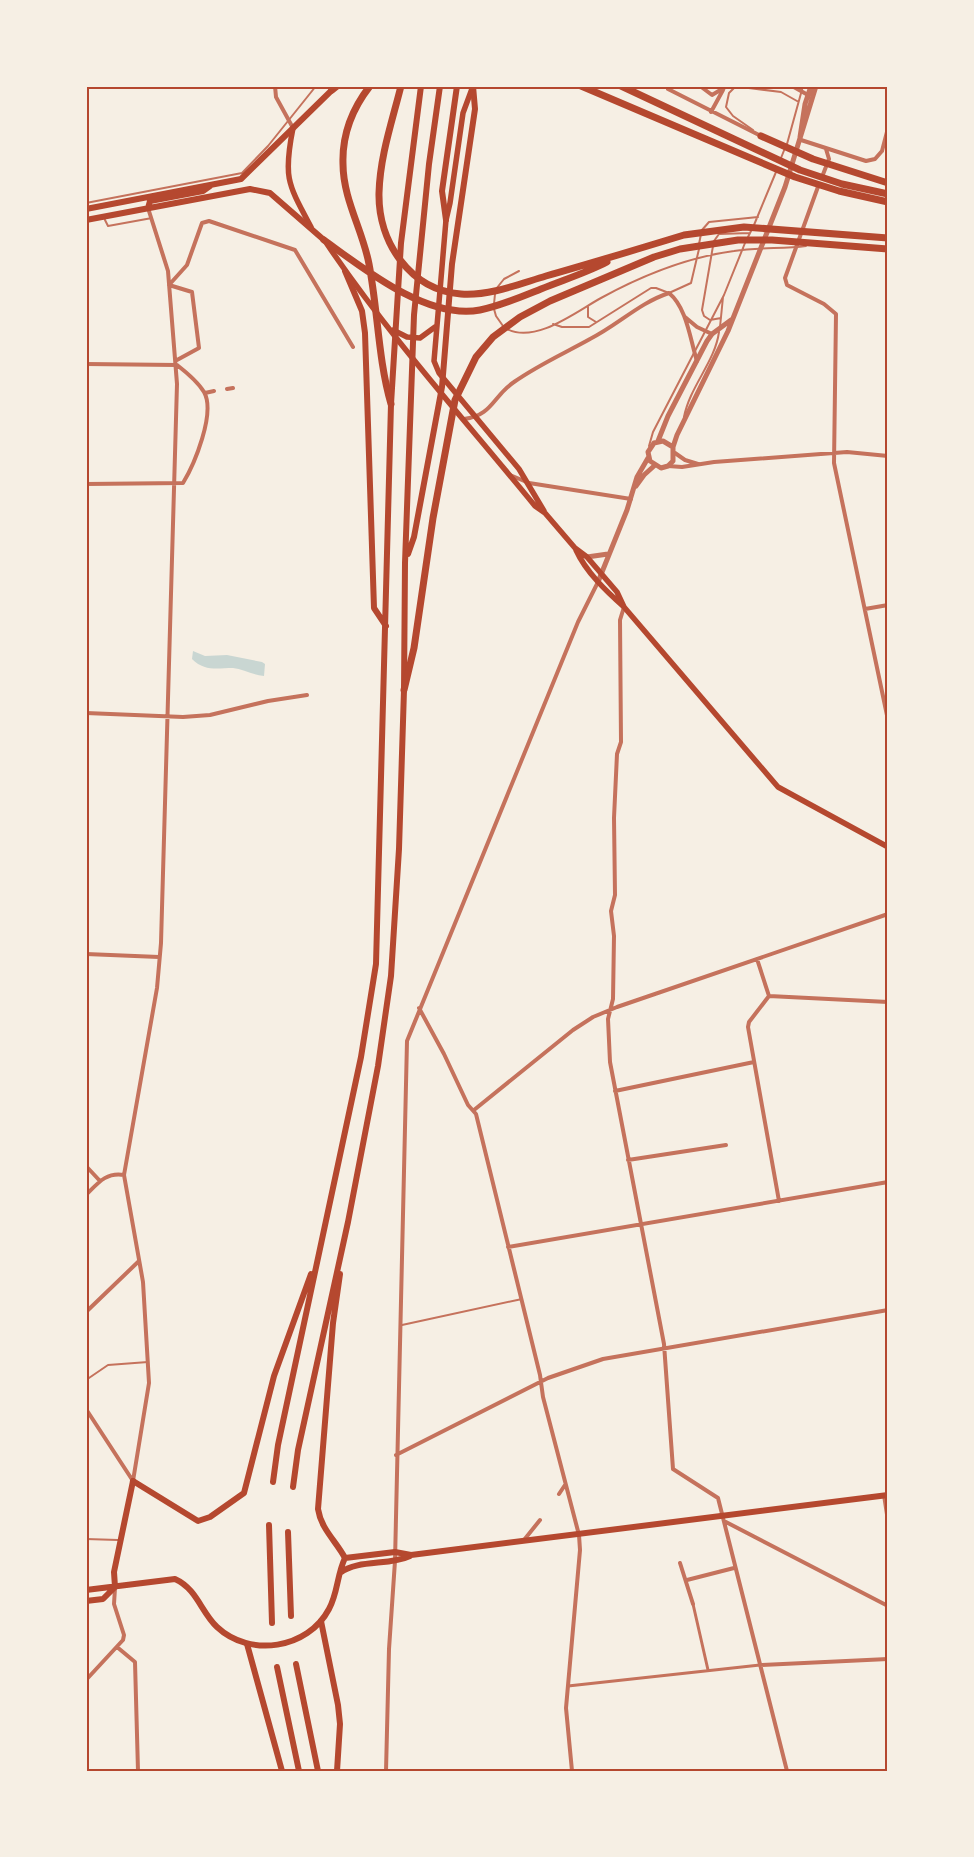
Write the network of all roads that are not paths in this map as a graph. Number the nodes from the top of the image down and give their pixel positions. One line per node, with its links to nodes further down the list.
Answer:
1 (275, 86): 23 (street)
2 (316, 86): 23 (lane)
3 (370, 86): 79 (highway)
4 (401, 86): 52 (highway)
5 (421, 86): 79 (main road)
6 (440, 86): 102 (main road)
7 (457, 86): 45 (main road)
8 (473, 86): 45 (main road); 102 (main road)
9 (581, 86): 35 (highway)
10 (621, 86): 35 (highway)
11 (700, 86): 17 (street)
12 (792, 86): 18 (street)
13 (811, 86): 19 (street)
14 (816, 86): 21 (street)
15 (335, 88): 24 (main road)
16 (666, 88): 22 (street)
17 (725, 88): 22 (street)
18 (802, 89): 19 (street); 20 (lane)
19 (808, 95): 21 (street); 27 (street)
20 (797, 101): 26 (lane); 42 (lane)
21 (810, 108): 27 (street)
22 (711, 112): 26 (street)
23 (289, 120): 24 (street); 31 (lane)
24 (294, 128): 32 (main road); 46 (main road)
25 (888, 128): 29 (street)
26 (761, 136): 33 (highway)
27 (801, 140): 28 (street); 62 (street)
28 (826, 149): 29 (street); 86 (street)
29 (882, 151): 30 (street)
30 (888, 152)
31 (228, 176): 32 (lane); 38 (lane)
32 (241, 179): 34 (main road)
33 (888, 183)
34 (210, 186): 39 (main road); 40 (main road)
35 (841, 187): 36 (highway); 37 (highway)
36 (888, 194)
37 (888, 202)
38 (86, 203)
39 (148, 208): 41 (main road); 43 (street); 46 (main road)
40 (86, 209)
41 (103, 216): 43 (lane); 44 (main road)
42 (758, 217): 47 (lane); 56 (lane)
43 (152, 218): 55 (street)
44 (86, 220)
45 (446, 220): 65 (main road)
46 (311, 227): 49 (main road)
47 (750, 233): 57 (lane); 61 (lane)
48 (888, 238): 52 (highway)
49 (324, 240): 52 (highway); 53 (main road)
50 (814, 245): 51 (highway); 58 (lane); 109 (highway)
51 (888, 249)
52 (621, 254)
53 (345, 271): 67 (main road); 108 (main road)
54 (519, 271): 64 (lane)
55 (169, 285): 70 (street); 73 (street); 73 (street)
56 (669, 293): 59 (street); 63 (lane); 81 (street)
57 (724, 295): 60 (lane); 61 (lane)
58 (588, 307): 63 (lane); 64 (lane)
59 (683, 315): 68 (street); 71 (street)
60 (721, 318): 61 (lane); 66 (lane)
61 (710, 320): 68 (lane)
62 (731, 320): 66 (street); 82 (street)
63 (596, 322): 64 (lane)
64 (553, 324)
65 (436, 328): 67 (main road); 81 (main road)
66 (720, 328): 69 (street); 82 (lane)
67 (391, 330): 80 (main road)
68 (704, 331): 69 (street); 71 (lane)
69 (712, 334): 72 (street)
70 (353, 347)
71 (694, 352): 72 (street); 84 (lane)
72 (697, 361): 83 (street)
73 (177, 362): 74 (street); 78 (street); 95 (street)
74 (86, 364)
75 (233, 388): 76 (street)
76 (227, 389)
77 (214, 391): 78 (street)
78 (205, 393): 95 (street)
79 (391, 404): 108 (main road)
80 (462, 418): 81 (street); 92 (main road)
81 (477, 418): 93 (main road)
82 (682, 422): 85 (street)
83 (658, 441): 84 (street); 85 (street)
84 (648, 449): 88 (street)
85 (674, 450): 89 (street); 91 (street)
86 (834, 453): 87 (street); 89 (street); 107 (street)
87 (888, 456)
88 (648, 458): 90 (street); 96 (street)
89 (701, 464): 91 (street)
90 (654, 466): 91 (street); 96 (street)
91 (668, 466)
92 (510, 475): 93 (street); 98 (main road)
93 (529, 483): 97 (street); 98 (main road)
94 (86, 484): 95 (street)
95 (176, 484): 112 (street)
96 (634, 489): 97 (street)
97 (631, 499): 100 (street)
98 (545, 513): 99 (main road)
99 (575, 548): 101 (main road); 104 (main road)
100 (608, 554): 101 (street); 103 (street)
101 (587, 557): 103 (main road)
102 (405, 563): 109 (main road)
103 (602, 574): 104 (street); 106 (main road)
104 (598, 582): 106 (main road); 121 (street)
105 (888, 606): 107 (street)
106 (624, 607): 114 (main road); 122 (street)
107 (865, 608): 113 (street)
108 (387, 627): 137 (main road)
109 (404, 690): 134 (main road)
110 (307, 695): 112 (street)
111 (86, 713): 112 (street)
112 (167, 716): 117 (street)
113 (888, 720)
114 (888, 847)
115 (888, 914): 118 (street)
116 (86, 954): 117 (street)
117 (159, 957): 129 (street)
118 (757, 959): 119 (street); 122 (street)
119 (769, 996): 120 (street); 123 (street)
120 (888, 1002)
121 (419, 1008): 125 (street); 142 (street)
122 (610, 1009): 124 (street); 125 (street)
123 (754, 1062): 124 (street); 133 (street)
124 (615, 1091): 127 (street)
125 (474, 1110): 136 (street)
126 (726, 1145): 127 (street)
127 (628, 1160): 135 (street)
128 (86, 1166): 130 (street)
129 (124, 1175): 130 (street); 138 (street)
130 (100, 1181): 132 (street)
131 (888, 1182): 133 (street)
132 (86, 1195)
133 (779, 1201): 135 (street)
134 (348, 1222): 152 (main road); 166 (main road)
135 (641, 1225): 136 (street); 143 (street)
136 (508, 1247): 139 (street)
137 (319, 1249): 149 (main road); 150 (main road)
138 (140, 1261): 141 (street); 144 (street)
139 (522, 1299): 142 (lane); 146 (street)
140 (888, 1310): 143 (street)
141 (86, 1312)
142 (401, 1326): 148 (street)
143 (665, 1349): 146 (street); 155 (street)
144 (148, 1362): 145 (lane); 149 (street)
145 (86, 1380)
146 (540, 1382): 148 (street); 151 (street)
147 (86, 1409): 149 (street)
148 (396, 1455): 164 (street)
149 (133, 1481): 162 (main road)
150 (273, 1482)
151 (565, 1485): 153 (street); 160 (street)
152 (293, 1487)
153 (559, 1494)
154 (886, 1495): 155 (main road); 157 (street)
155 (723, 1518): 160 (main road); 169 (street); 176 (street)
156 (540, 1520): 163 (street)
157 (888, 1520)
158 (269, 1525): 179 (main road)
159 (288, 1532): 177 (main road)
160 (579, 1535): 163 (main road); 188 (street)
161 (86, 1538): 162 (lane)
162 (120, 1540): 172 (main road)
163 (523, 1542): 165 (main road)
164 (395, 1552): 165 (main road); 166 (main road); 167 (street)
165 (411, 1555): 167 (main road)
166 (345, 1558): 170 (main road)
167 (395, 1561): 170 (main road); 194 (street)
168 (680, 1563): 171 (street)
169 (734, 1568): 171 (street); 184 (street)
170 (340, 1573): 178 (main road)
171 (687, 1580): 175 (street)
172 (115, 1587): 173 (main road); 174 (main road); 180 (main road); 181 (street)
173 (86, 1590)
174 (86, 1601)
175 (693, 1604): 186 (street)
176 (888, 1606)
177 (291, 1616)
178 (321, 1621): 180 (main road); 193 (main road)
179 (272, 1623)
180 (247, 1644): 190 (main road)
181 (117, 1647): 187 (street); 189 (street)
182 (888, 1659): 184 (street)
183 (296, 1664): 192 (main road)
184 (760, 1665): 186 (street); 196 (street)
185 (277, 1668): 191 (main road)
186 (708, 1670): 188 (street)
187 (86, 1680)
188 (568, 1686): 195 (street)
189 (138, 1771)
190 (282, 1771)
191 (299, 1771)
192 (318, 1771)
193 (337, 1771)
194 (386, 1771)
195 (572, 1771)
196 (788, 1771)

